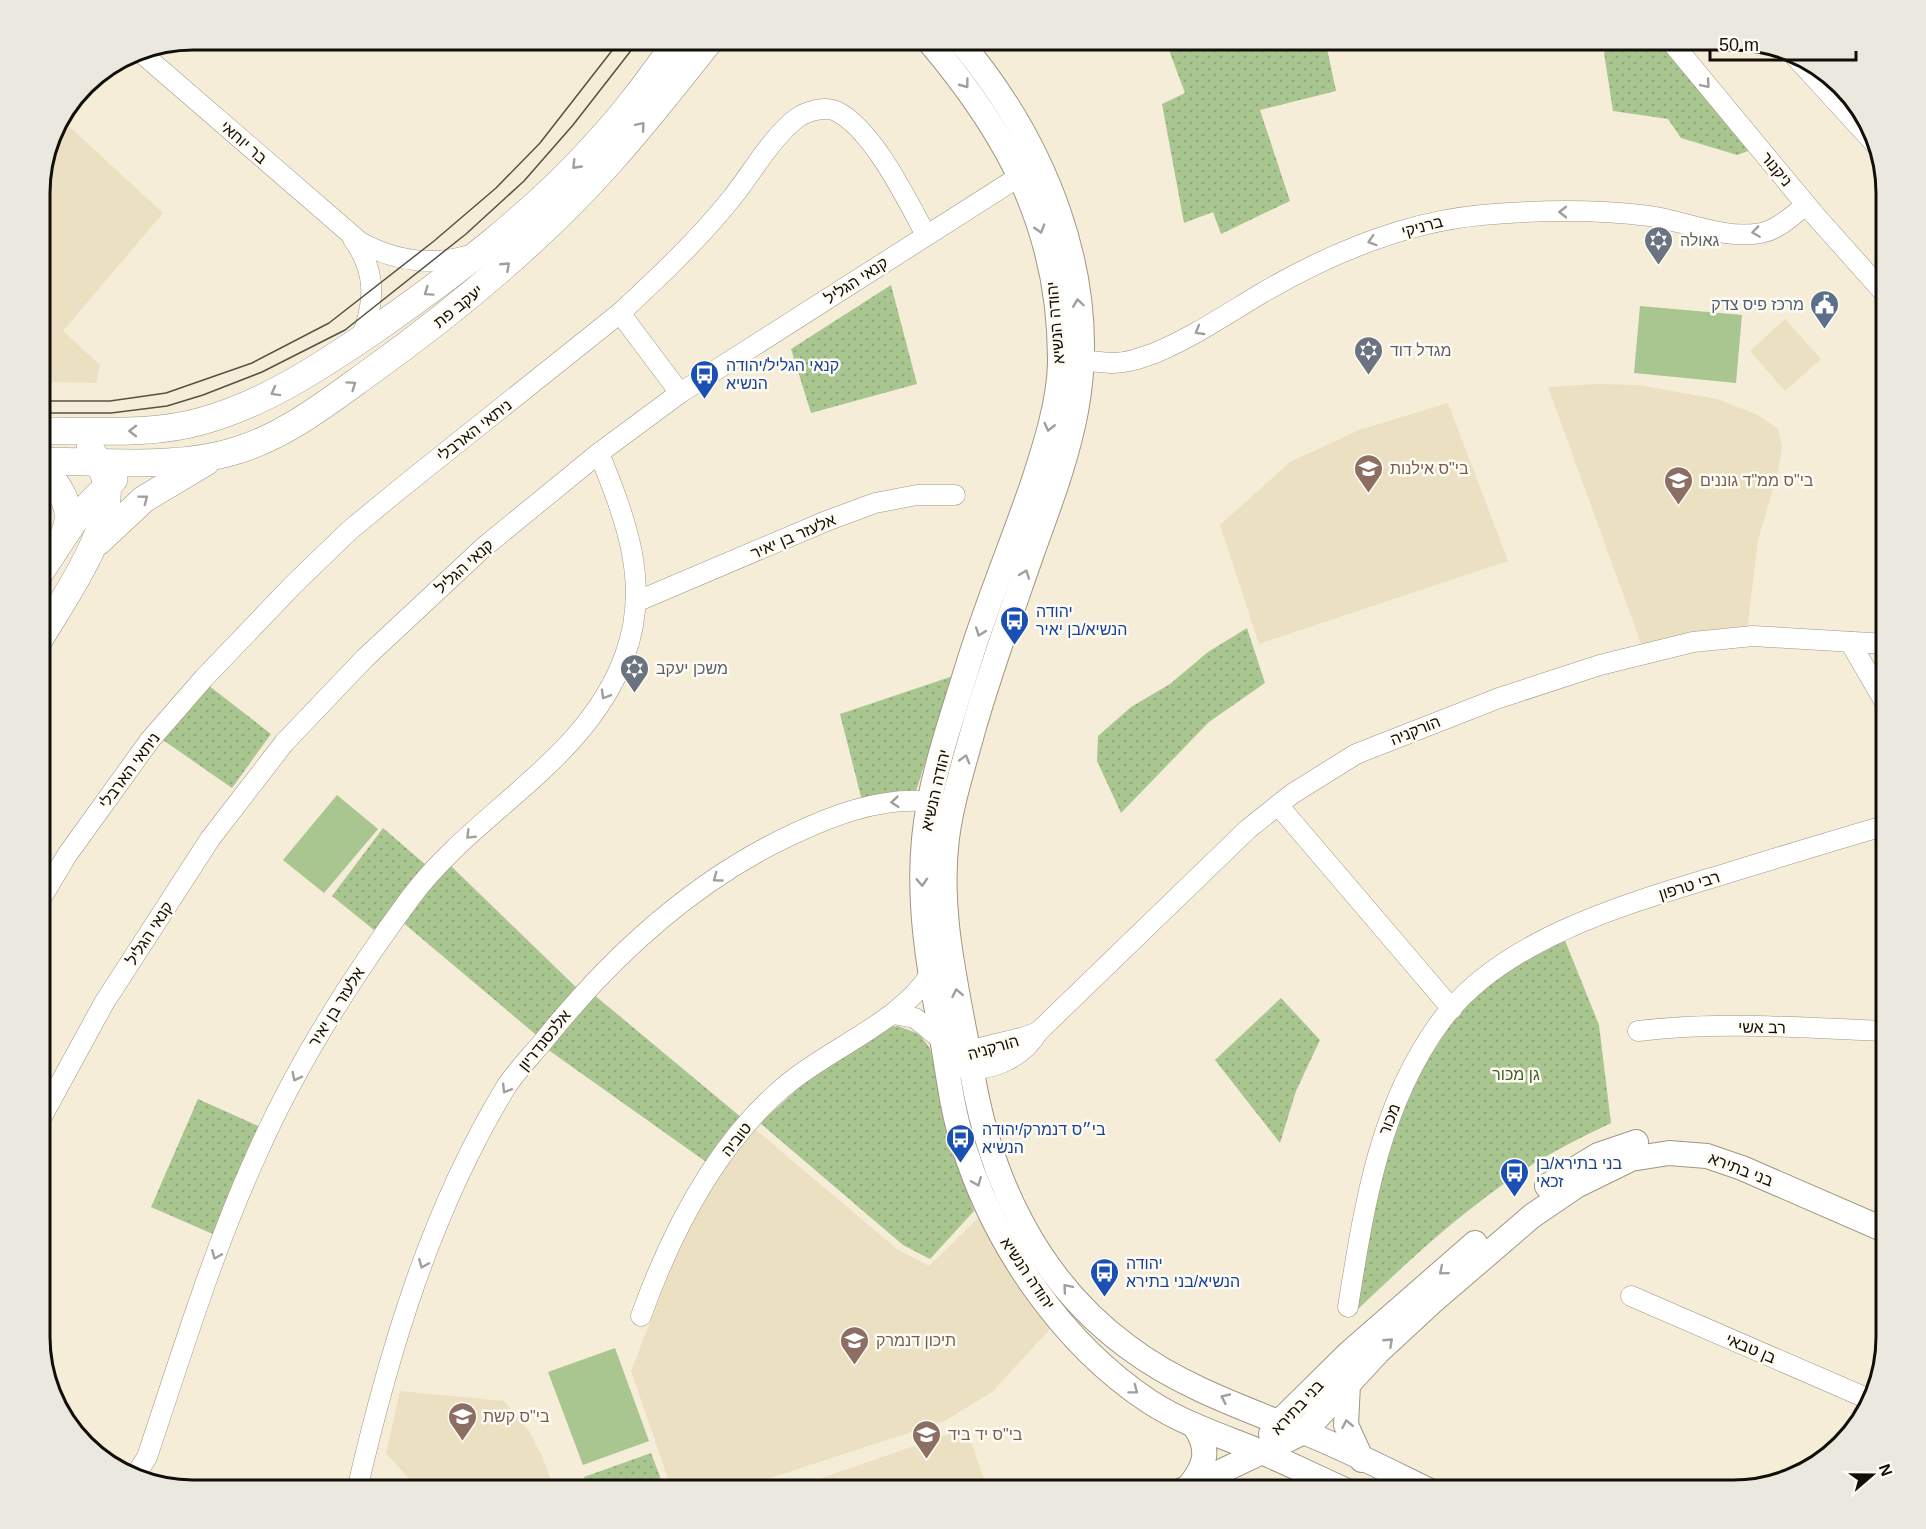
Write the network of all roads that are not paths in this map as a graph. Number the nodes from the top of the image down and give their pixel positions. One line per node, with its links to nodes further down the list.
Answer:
1 (670, 50): 13 (main road, יעקב פת, one-way to 13)
2 (702, 50): 24 (main road, יעקב פת, one-way to 2)
3 (936, 50): 9 (street, יהודה הנשיא, one-way to 9)
4 (969, 50): 9 (street, יהודה הנשיא)
5 (1678, 50): 10 (street, ניקנור, one-way to 10)
6 (146, 57): 11 (street, בר יוחאי)
7 (1808, 71): 8 (street)
8 (1861, 129)
9 (1031, 169): 12 (street, קנאי הגליל); 17 (street, יהודה הנשיא, one-way to 9); 18 (street, יהודה הנשיא, one-way to 18)
10 (1806, 205): 14 (street, ניקנור); 17 (street, ברניקי, one-way to 17)
11 (350, 235): 13 (street, בר יוחאי); 16 (street, בר יוחאי)
12 (926, 235): 15 (street, ניתאי הארבלי); 19 (street, קנאי הגליל)
13 (482, 251): 16 (main road, יעקב פת, one-way to 16)
14 (1876, 284)
15 (620, 313): 19 (street); 42 (street, ניתאי הארבלי)
16 (361, 339): 20 (main road, יעקב פת, one-way to 20)
17 (1083, 361): 18 (street, ברניקי); 39 (street, יהודה הנשיא, one-way to 17)
18 (1060, 370): 39 (street, יהודה הנשיא, one-way to 39)
19 (680, 393): 23 (street, קנאי הגליל)
20 (191, 424): 21 (main road, יעקב פת, one-way to 21); 26 (main road, יעקב פת)
21 (50, 431)
22 (50, 432): 25 (main road, יעקב פת)
23 (599, 453): 34 (street, אלעזר בן יאיר); 52 (street, קנאי הגליל)
24 (220, 455): 26 (main road, יעקב פת); 32 (main road, one-way to 24)
25 (98, 461): 26 (main road, יעקב פת); 27 (main road); 29 (main road, יעקב פת)
26 (134, 461): 29 (main road, יעקב פת)
27 (50, 463)
28 (50, 478): 31 (main road)
29 (107, 486): 31 (main road, יעקב פת); 32 (main road, יעקב פת)
30 (955, 495): 34 (street, אלעזר בן יאיר)
31 (64, 534): 33 (main road, יעקב פת)
32 (88, 555): 35 (main road, יעקב פת)
33 (50, 556)
34 (638, 601): 65 (street, אלעזר בן יאיר, one-way to 65)
35 (50, 621)
36 (1850, 642): 37 (street, הורקניה); 38 (street); 40 (street, הורקניה)
37 (1876, 643)
38 (1876, 687)
39 (941, 803): 44 (street, יהודה הנשיא, one-way to 44); 50 (street, יהודה הנשיא, one-way to 39); 66 (street, אלכסנדריון, one-way to 66)
40 (1278, 805): 45 (street); 50 (street, הורקניה)
41 (1876, 828): 43 (street, רבי טרפון)
42 (50, 884)
43 (1500, 966): 45 (street, מכור)
44 (931, 973): 46 (street, טוביה); 49 (street, יהודה הנשיא)
45 (1452, 1009): 56 (street, מכור)
46 (893, 1014): 49 (street); 57 (street, טוביה)
47 (1638, 1031): 48 (street, רב אשי)
48 (1876, 1031)
49 (942, 1040): 51 (street, יהודה הנשיא)
50 (970, 1061): 51 (street, הורקניה); 60 (street, יהודה הנשיא, one-way to 50)
51 (947, 1065): 61 (street, יהודה הנשיא, one-way to 61)
52 (50, 1101)
53 (1876, 1208): 60 (street, בני בתירא, one-way to 60)
54 (1876, 1226): 58 (street, בני בתירא, one-way to 54)
55 (1631, 1296): 59 (street, בן טבאי)
56 (1348, 1307)
57 (641, 1316)
58 (1348, 1384): 62 (street, בני בתירא); 64 (street, one-way to 58)
59 (1863, 1397)
60 (1278, 1423): 62 (street, יהודה הנשיא); 63 (street, בני בתירא)
61 (1196, 1426): 63 (street, יהודה הנשיא); 67 (street)
62 (1304, 1432): 63 (street, בני בתירא); 64 (street, יהודה הנשיא)
63 (1260, 1452): 68 (street); 69 (street, יהודה הנשיא)
64 (1362, 1460): 70 (street, יהודה הנשיא)
65 (139, 1469)
66 (360, 1480)
67 (1193, 1480)
68 (1201, 1480)
69 (1323, 1480)
70 (1406, 1480)

